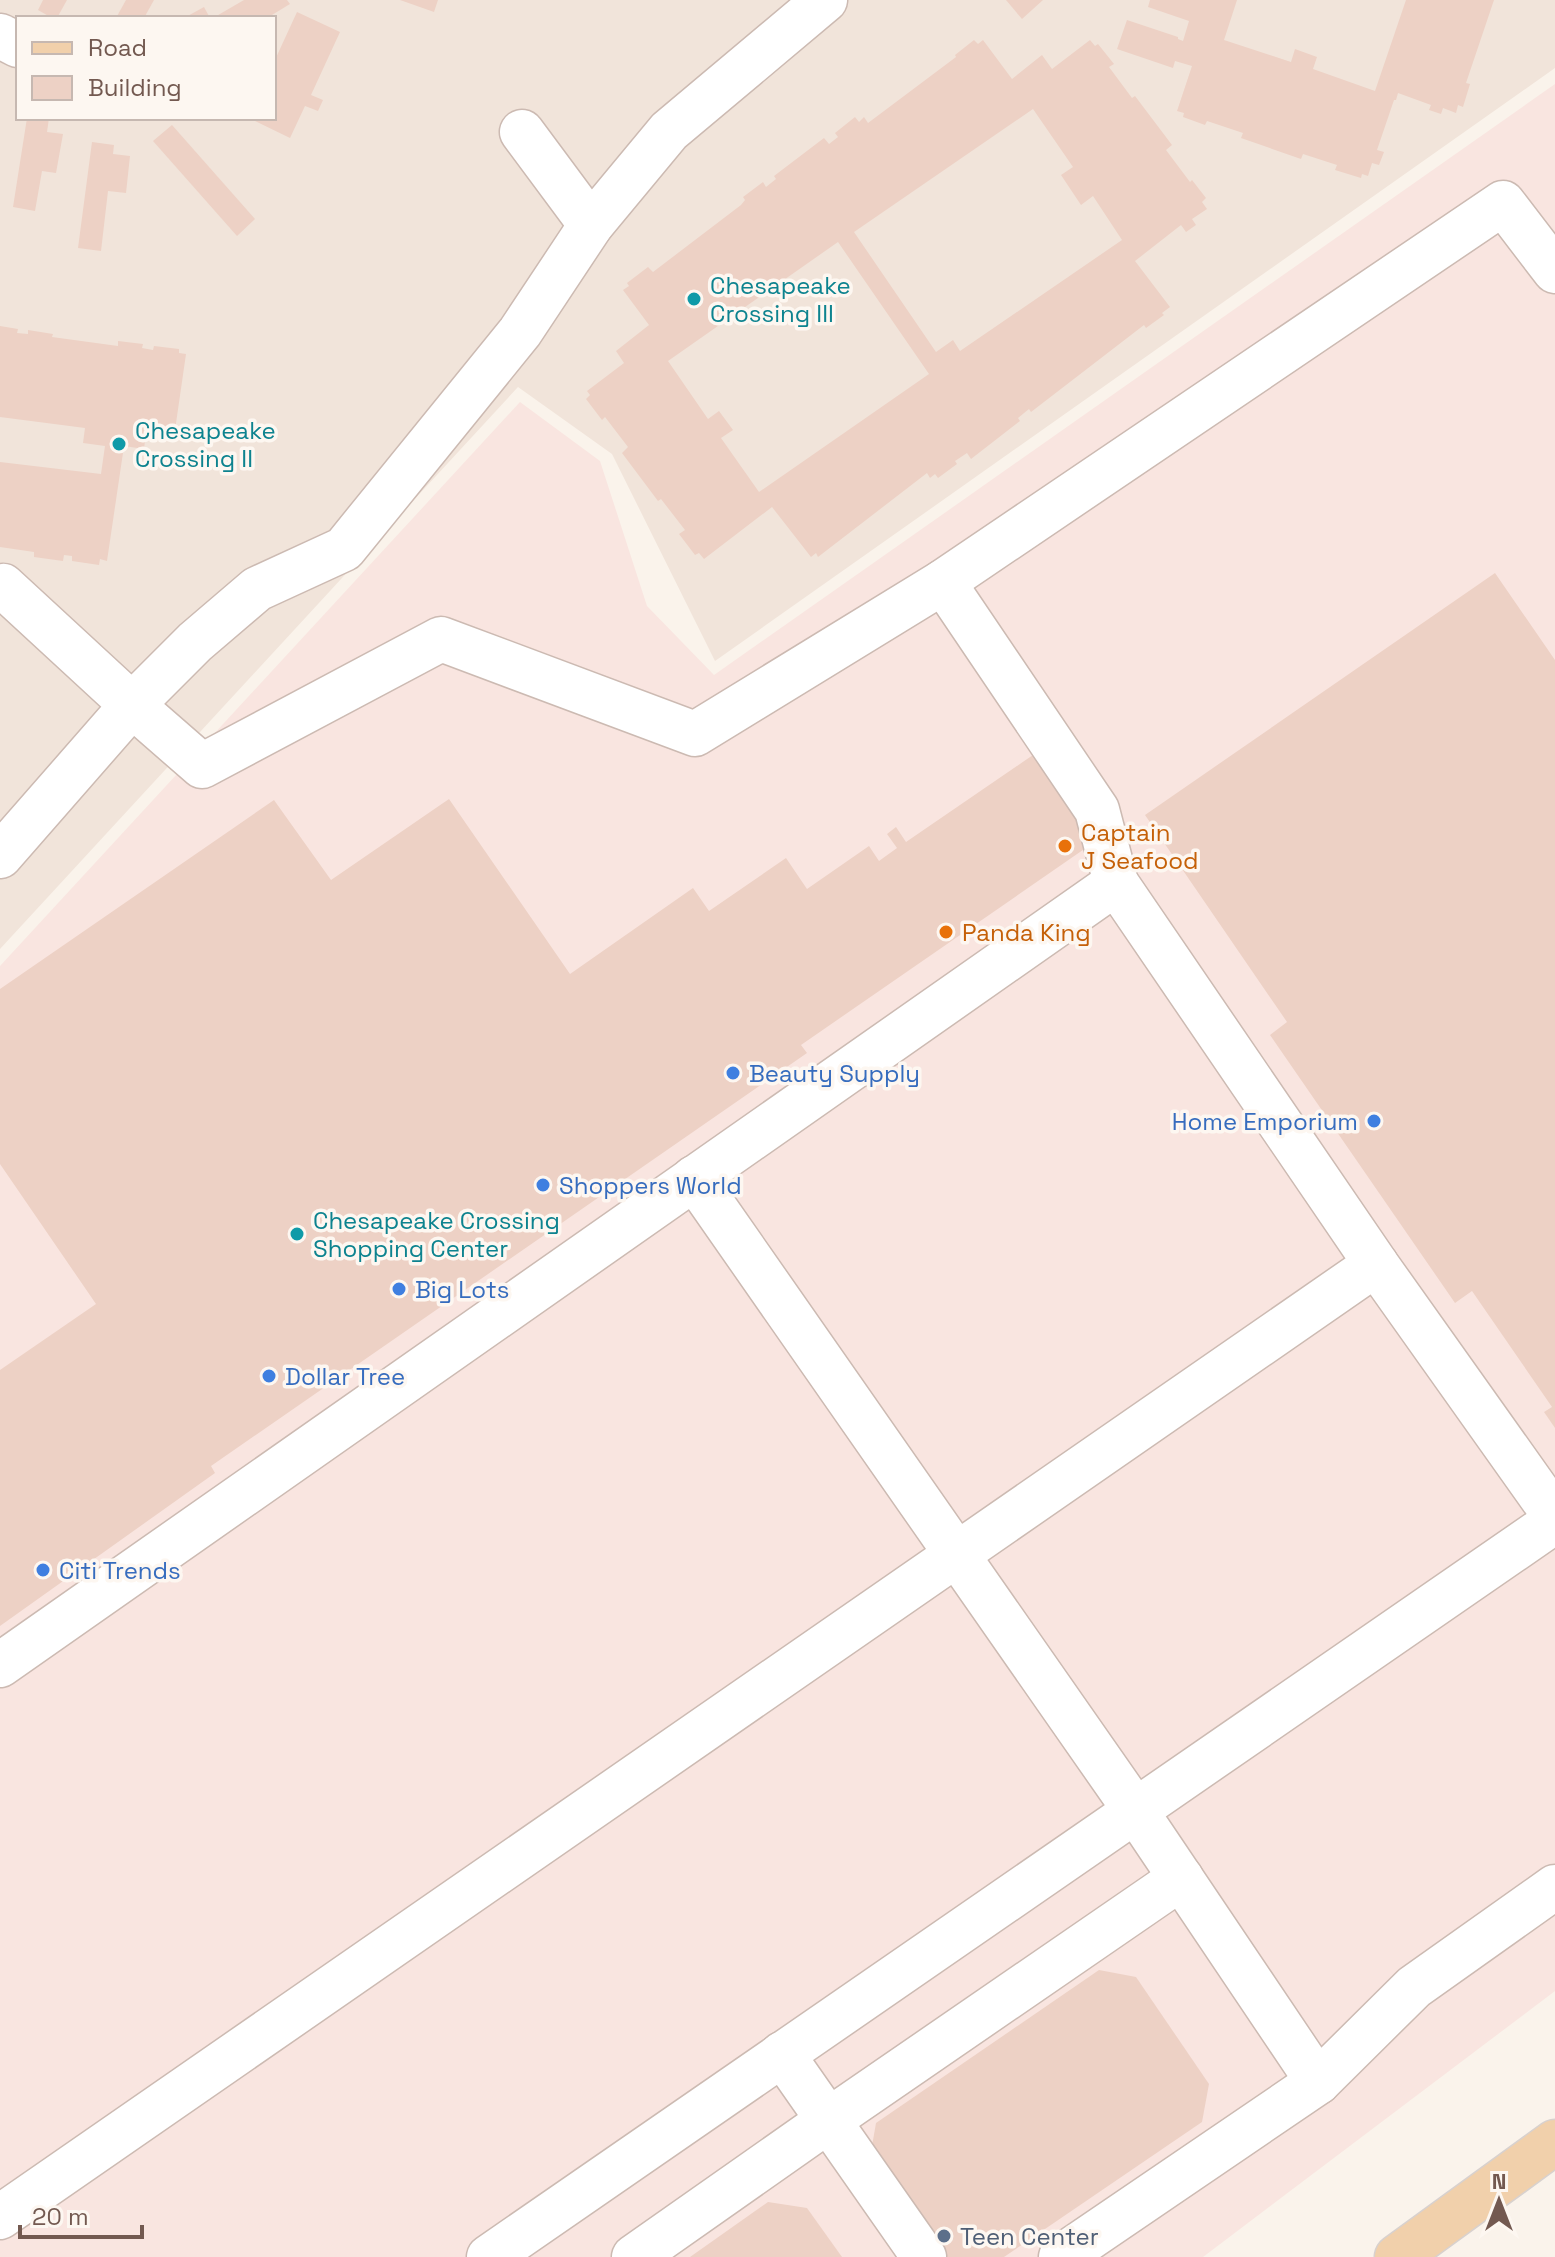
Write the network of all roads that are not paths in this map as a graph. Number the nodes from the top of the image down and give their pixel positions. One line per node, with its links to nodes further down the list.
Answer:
1 (825, 0): 3 (street)
2 (522, 132): 3 (street)
3 (591, 225): 7 (street)
4 (1555, 271): 5 (street)
5 (943, 582): 7 (street); 9 (street)
6 (0, 587): 7 (street)
7 (132, 705): 8 (street)
8 (0, 856)
9 (1116, 883): 10 (street); 11 (street)
10 (694, 1178): 13 (street); 14 (street)
11 (1376, 1264): 12 (street); 13 (street)
12 (1555, 1518): 15 (street)
13 (957, 1554): 15 (street); 22 (street)
14 (0, 1665)
15 (1135, 1810): 16 (street); 18 (street)
16 (1181, 1878): 19 (street); 20 (street)
17 (1555, 1887): 19 (street)
18 (782, 2054): 20 (street); 23 (street)
19 (1318, 2082): 26 (street)
20 (829, 2120): 24 (street); 25 (street)
21 (1555, 2142): 27 (main road)
22 (0, 2217)
23 (489, 2257)
24 (634, 2257)
25 (924, 2257)
26 (1061, 2257)
27 (1397, 2257)

